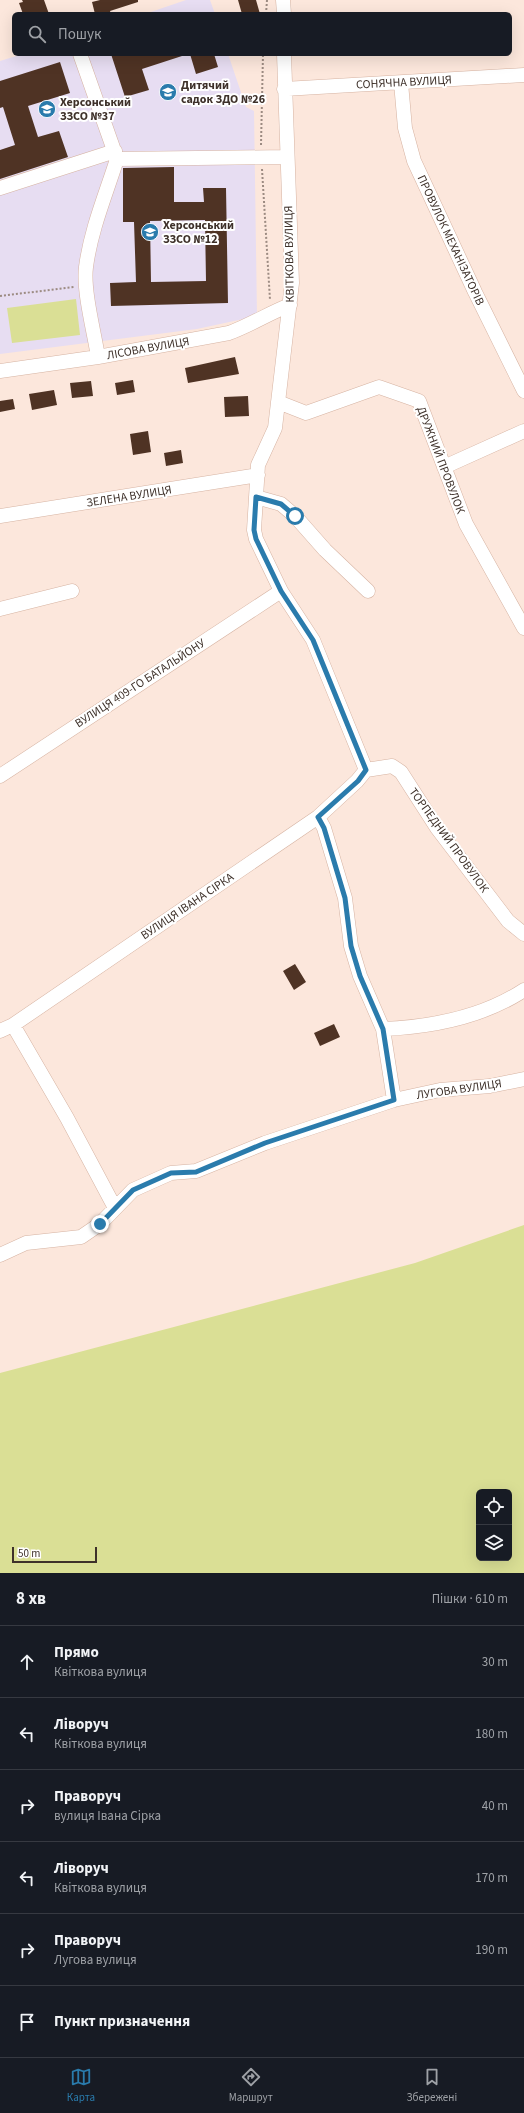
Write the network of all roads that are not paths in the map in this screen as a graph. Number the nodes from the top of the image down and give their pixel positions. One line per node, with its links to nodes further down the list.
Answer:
1 (283, 0): 2 (street)
2 (284, 12)
3 (81, 56): 8 (street)
4 (284, 56): 7 (street, КВІТКОВА ВУЛИЦЯ)
5 (524, 75): 6 (street, СОНЯЧНА ВУЛИЦЯ)
6 (401, 83): 7 (street, СОНЯЧНА ВУЛИЦЯ); 14 (street, ПРОВУЛОК МЕХАНІЗАТОРІВ)
7 (284, 89): 9 (street, КВІТКОВА ВУЛИЦЯ)
8 (116, 155): 9 (street); 10 (street); 12 (street)
9 (287, 157): 11 (street, КВІТКОВА ВУЛИЦЯ)
10 (0, 188)
11 (290, 305): 12 (street, ЛІСОВА ВУЛИЦЯ); 15 (street, КВІТКОВА ВУЛИЦЯ)
12 (98, 357): 13 (street, ЛІСОВА ВУЛИЦЯ)
13 (0, 371)
14 (524, 391)
15 (278, 402): 17 (street, ДРУЖНИЙ ПРОВУЛОК); 18 (street, КВІТКОВА ВУЛИЦЯ)
16 (524, 431): 17 (street)
17 (444, 467): 25 (street, ДРУЖНИЙ ПРОВУЛОК)
18 (258, 475): 19 (street, КВІТКОВА ВУЛИЦЯ); 20 (street, ЗЕЛЕНА ВУЛИЦЯ)
19 (256, 497): 22 (street, КВІТКОВА ВУЛИЦЯ); 23 (street)
20 (0, 516)
21 (72, 591): 24 (street)
22 (281, 591): 26 (street, КВІТКОВА ВУЛИЦЯ); 27 (street, ВУЛИЦЯ 409-ГО БАТАЛЬЙОНУ)
23 (368, 591)
24 (0, 609)
25 (524, 628)
26 (366, 770): 28 (street, ВУЛИЦЯ ІВАНА СІРКА); 29 (street, ТОРПЕДНИЙ ПРОВУЛОК)
27 (0, 776)
28 (318, 817): 31 (street, ВУЛИЦЯ ІВАНА СІРКА); 32 (street)
29 (524, 934)
30 (524, 990): 32 (street)
31 (6, 1028): 35 (street)
32 (383, 1029): 34 (street)
33 (524, 1079): 34 (street, ЛУГОВА ВУЛИЦЯ)
34 (394, 1100): 35 (street, ЛУГОВА ВУЛИЦЯ)
35 (116, 1208): 36 (street, ЛУГОВА ВУЛИЦЯ)
36 (0, 1255)

